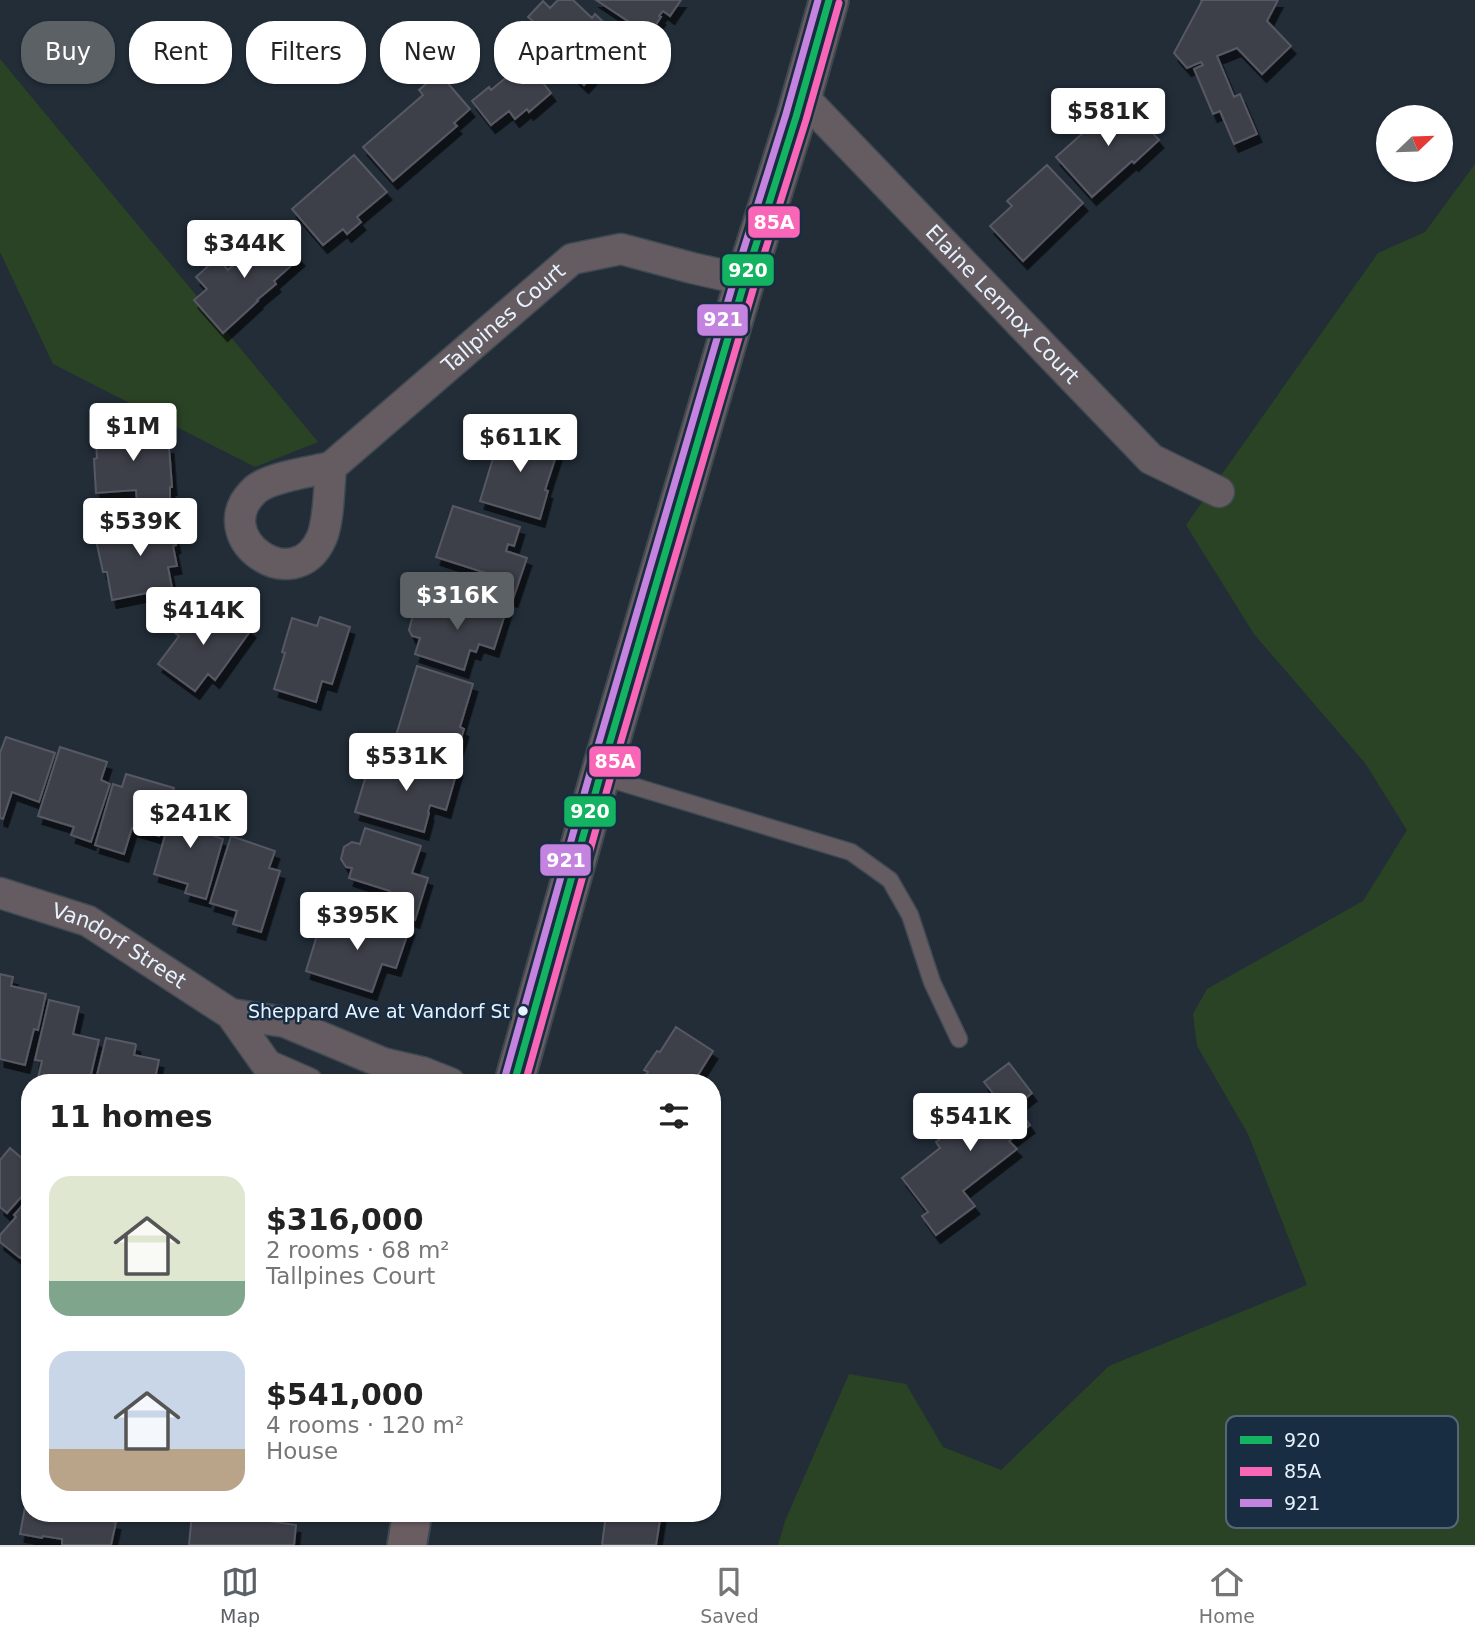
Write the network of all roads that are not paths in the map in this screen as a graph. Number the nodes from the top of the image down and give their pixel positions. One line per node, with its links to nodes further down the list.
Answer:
1 (829, 0): 2 (main road)
2 (802, 96): 3 (main road); 5 (street, Elaine Lennox Court)
3 (746, 280): 4 (street, Tallpines Court); 6 (main road)
4 (331, 467)
5 (1219, 492)
6 (600, 776): 9 (lane); 12 (main road)
7 (0, 893): 8 (street, Vandorf Street)
8 (231, 1014): 10 (street, Vandorf Street); 11 (street, Vandorf Street)
9 (958, 1039)
10 (288, 1074)
11 (427, 1074)
12 (516, 1074)
13 (411, 1522): 14 (main road)
14 (407, 1545)

